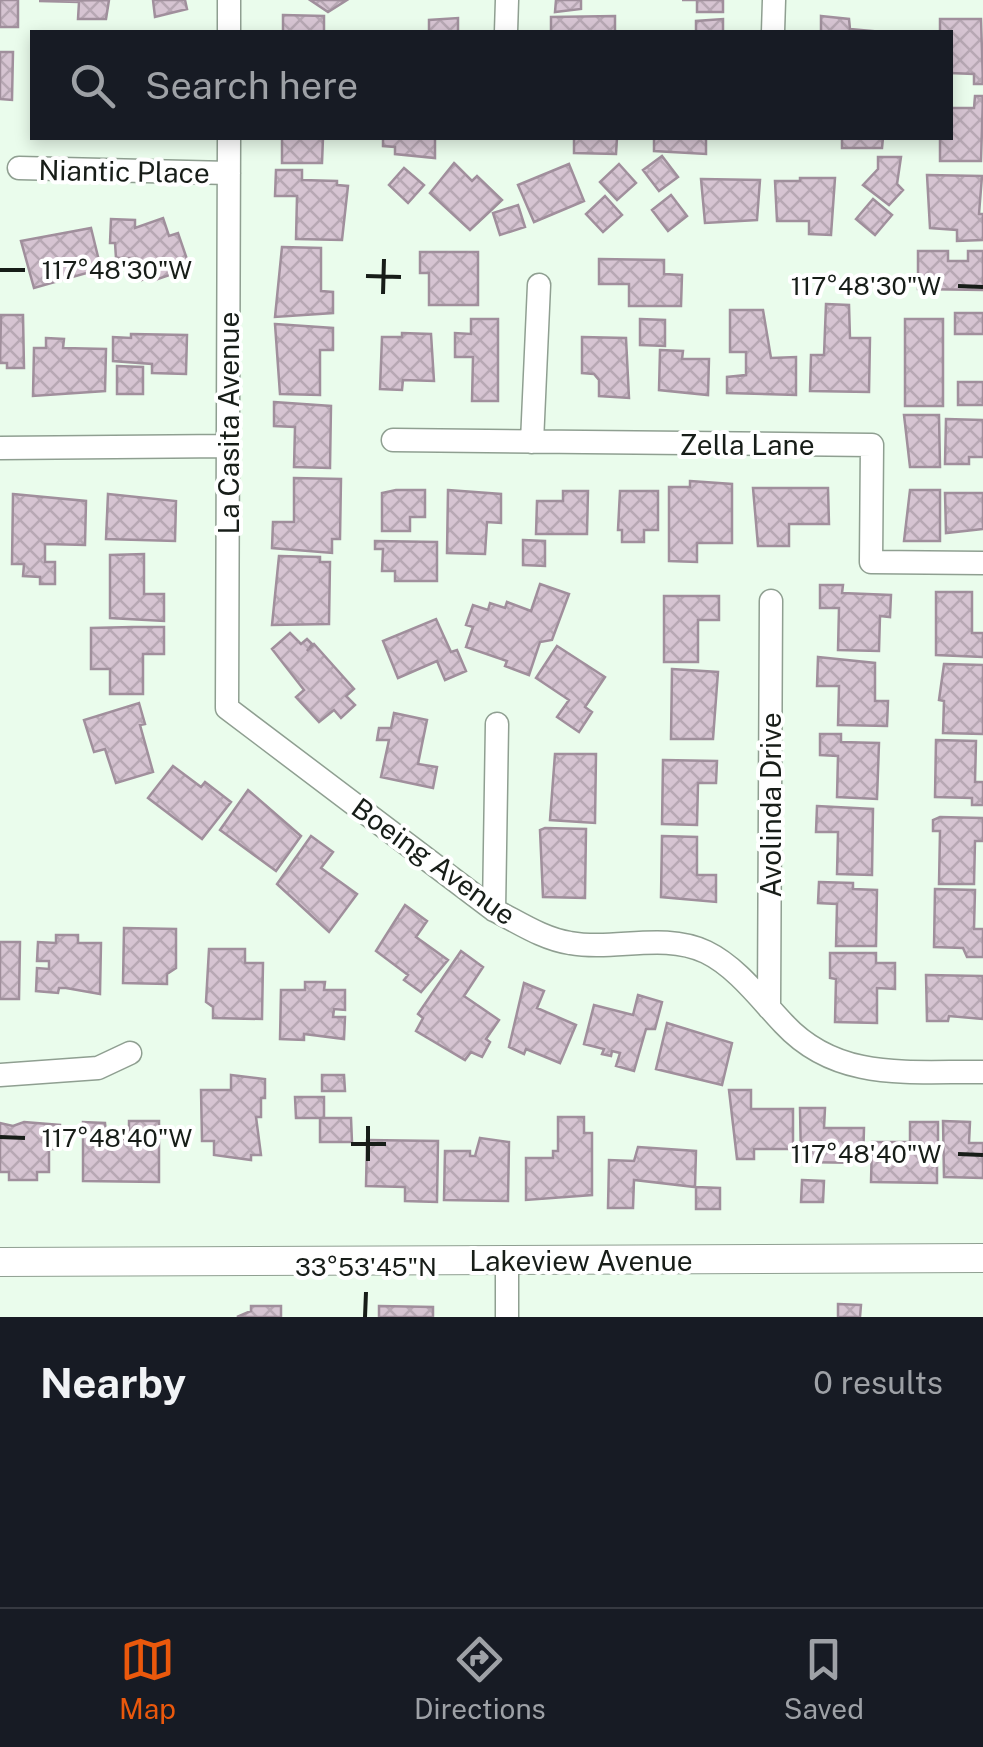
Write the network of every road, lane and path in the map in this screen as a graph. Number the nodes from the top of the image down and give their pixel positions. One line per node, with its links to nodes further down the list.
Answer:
1 (229, 0): 4 (street)
2 (507, 0): 5 (street)
3 (774, 0): 6 (street)
4 (229, 30)
5 (506, 30)
6 (773, 30)
7 (229, 140): 9 (street, La Casita Avenue)
8 (18, 168): 9 (street, Niantic Place)
9 (229, 173): 13 (street, La Casita Avenue)
10 (539, 285): 12 (street)
11 (393, 440): 12 (street, Zella Lane)
12 (532, 442): 15 (street, Zella Lane)
13 (228, 446): 14 (street); 17 (street, La Casita Avenue)
14 (0, 448)
15 (983, 563)
16 (772, 601): 20 (street, Avolinda Drive)
17 (227, 708): 19 (street, Boeing Avenue)
18 (497, 724): 19 (street)
19 (494, 910): 20 (street, Boeing Avenue)
20 (769, 1008): 22 (street, Boeing Avenue)
21 (130, 1054): 23 (street)
22 (983, 1072)
23 (0, 1074)
24 (983, 1258): 25 (street, Lakeview Avenue)
25 (508, 1260): 26 (street, Lakeview Avenue); 27 (street)
26 (0, 1262)
27 (507, 1317)

